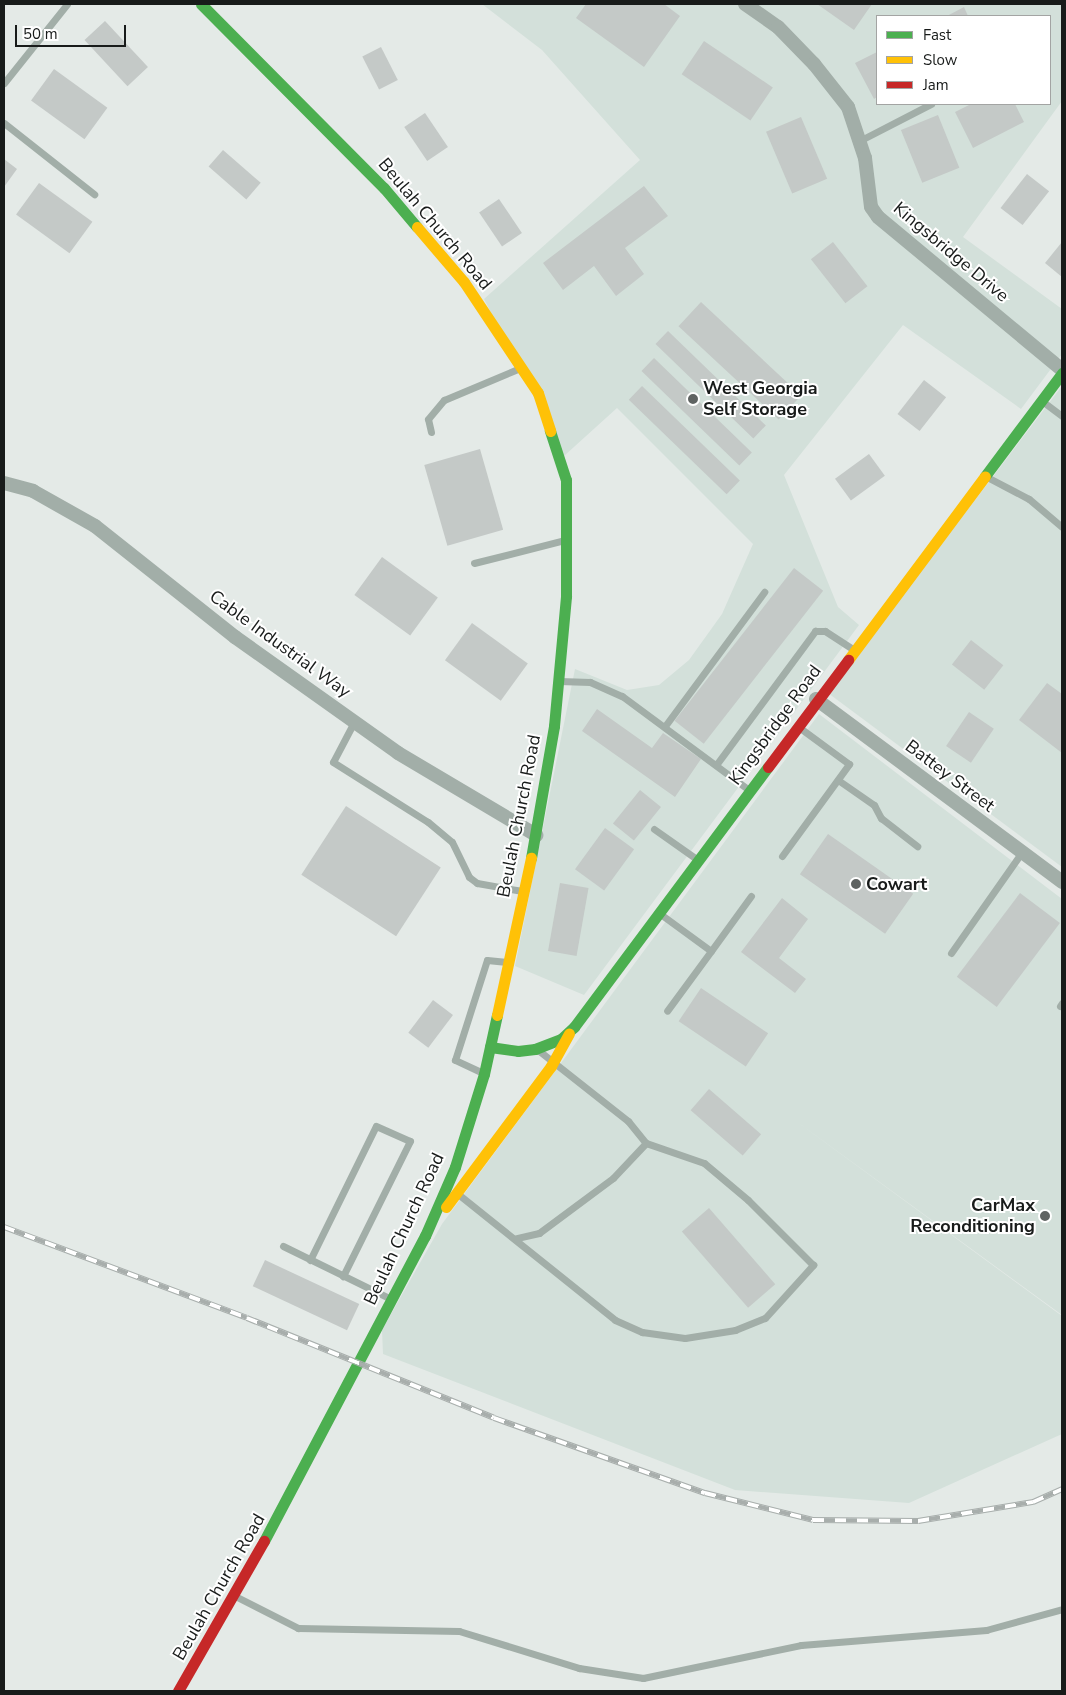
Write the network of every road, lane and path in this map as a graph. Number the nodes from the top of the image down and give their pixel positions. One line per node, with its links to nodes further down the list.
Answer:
1 (67, 4): 4 (lane)
2 (201, 4): 9 (street, Beulah Church Road)
3 (744, 4): 7 (street, Kingsbridge Drive)
4 (4, 83)
5 (928, 105): 7 (lane)
6 (4, 123): 8 (lane)
7 (859, 141): 10 (street, Kingsbridge Drive)
8 (94, 194)
9 (520, 368): 13 (lane); 17 (street, Beulah Church Road)
10 (1062, 371): 11 (street, Kingsbridge Road)
11 (1041, 400): 12 (lane); 14 (street, Kingsbridge Road)
12 (1062, 416)
13 (431, 432)
14 (984, 476): 16 (lane); 20 (street, Kingsbridge Road)
15 (4, 483): 23 (street, Cable Industrial Way)
16 (1062, 527)
17 (565, 540): 18 (lane); 21 (street, Beulah Church Road)
18 (474, 563)
19 (764, 592): 24 (lane)
20 (853, 649): 22 (street, Kingsbridge Road); 26 (lane)
21 (558, 680): 24 (lane); 30 (street, Beulah Church Road)
22 (816, 700): 25 (street, Kingsbridge Road); 32 (street, Battey Street)
23 (354, 722): 30 (street, Cable Industrial Way); 36 (lane)
24 (664, 726): 26 (lane)
25 (796, 726): 27 (lane); 28 (street, Kingsbridge Road)
26 (716, 765): 28 (lane)
27 (838, 780): 31 (lane); 33 (lane)
28 (749, 790): 34 (street, Kingsbridge Road)
29 (654, 829): 34 (lane)
30 (536, 835): 36 (street, Beulah Church Road)
31 (917, 846)
32 (1022, 852): 35 (street, Battey Street); 40 (lane)
33 (782, 856)
34 (698, 860): 38 (street, Kingsbridge Road)
35 (1062, 882)
36 (523, 891): 41 (street, Beulah Church Road)
37 (751, 896): 39 (lane)
38 (659, 913): 39 (lane); 43 (street, Kingsbridge Road)
39 (711, 952): 42 (lane)
40 (951, 953)
41 (507, 962): 44 (street, Beulah Church Road); 47 (lane)
42 (667, 1011)
43 (574, 1027): 45 (street, Kingsbridge Road); 46 (street)
44 (490, 1047): 45 (street, Kingsbridge Road); 47 (street, Beulah Church Road)
45 (535, 1049): 46 (lane)
46 (553, 1061): 48 (lane); 49 (street)
47 (484, 1074): 49 (street, Beulah Church Road)
48 (646, 1143): 50 (lane); 50 (lane)
49 (452, 1189): 50 (lane); 54 (street, Beulah Church Road)
50 (517, 1238)
51 (283, 1246): 52 (lane)
52 (310, 1260): 53 (lane); 53 (lane)
53 (343, 1276): 54 (lane)
54 (392, 1300): 55 (street, Beulah Church Road)
55 (235, 1596): 56 (lane); 57 (street, Beulah Church Road)
56 (1062, 1609)
57 (178, 1691)

